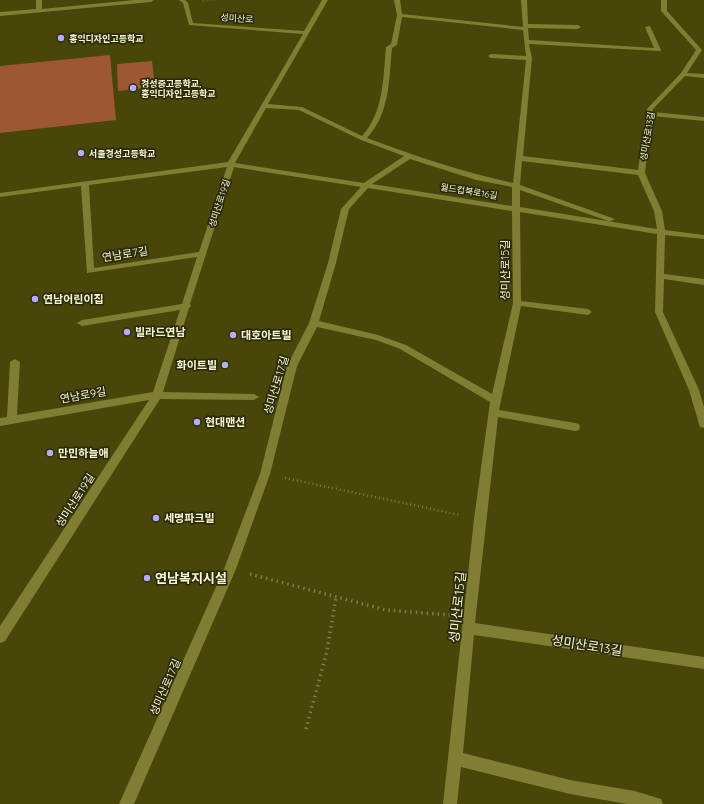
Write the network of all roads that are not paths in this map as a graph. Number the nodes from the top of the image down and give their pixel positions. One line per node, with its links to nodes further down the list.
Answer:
1 (39, 0): 9 (street)
2 (151, 0): 8 (street)
3 (182, 0): 15 (street, 성미산로)
4 (325, 0): 15 (street, 성미산로19길)
5 (397, 0): 11 (street)
6 (524, 0): 12 (street, 성미산로15길)
7 (664, 0): 19 (street, 성미산로13길)
8 (115, 2): 9 (street)
9 (39, 10): 10 (street)
10 (0, 14)
11 (400, 15): 12 (street); 24 (street)
12 (525, 27): 13 (street); 16 (street, 성미산로15길)
13 (578, 27)
14 (648, 27): 16 (street)
15 (307, 33): 21 (street, 성미산로19길)
16 (526, 42): 18 (street, 성미산로15길)
17 (491, 56): 18 (street)
18 (529, 58): 26 (street, 성미산로15길)
19 (683, 74): 20 (street); 22 (street, 성미산로13길)
20 (704, 76)
21 (265, 106): 24 (street); 27 (street, 성미산로19길)
22 (649, 114): 23 (street); 28 (street, 성미산로13길)
23 (704, 119)
24 (364, 139): 25 (street)
25 (409, 156): 30 (street, 성미산로17길); 31 (street)
26 (518, 158): 28 (street); 31 (street, 성미산로15길)
27 (231, 164): 29 (street); 30 (street, 월드컵북로16길); 37 (street, 성미산로19길)
28 (640, 173): 35 (street, 성미산로13길)
29 (85, 183): 32 (street); 37 (street, 연남로7길)
30 (366, 185): 33 (street, 월드컵북로16길); 44 (street, 성미산로17길)
31 (516, 186): 33 (street, 성미산로15길); 34 (street)
32 (0, 195)
33 (517, 209): 34 (street, 월드컵북로16길); 40 (street, 성미산로15길)
34 (638, 228): 35 (street, 월드컵북로16길)
35 (661, 232): 36 (street, 월드컵북로16길); 38 (street, 성미산로13길)
36 (704, 237)
37 (202, 254): 41 (street, 성미산로19길)
38 (660, 276): 39 (street); 52 (street, 성미산로13길)
39 (704, 282)
40 (517, 304): 42 (street); 48 (street, 성미산로15길)
41 (187, 306): 43 (street); 46 (street, 성미산로19길)
42 (588, 312)
43 (82, 323)
44 (314, 323): 48 (street); 58 (street, 성미산로17길)
45 (15, 362): 50 (street)
46 (157, 395): 47 (street, 연남로9길); 50 (street, 연남로9길); 55 (street, 성미산로19길)
47 (254, 397)
48 (495, 400): 49 (street, 성미산로15길)
49 (494, 413): 53 (street); 54 (street, 성미산로15길)
50 (12, 420): 51 (street, 연남로9길)
51 (0, 422)
52 (704, 424)
53 (575, 428)
54 (470, 622): 56 (street, 성미산로13길); 57 (street, 성미산로15길)
55 (0, 637)
56 (704, 663)
57 (455, 758): 59 (street, 성미산로15길); 60 (street)
58 (126, 804)
59 (450, 804)
60 (656, 804)

